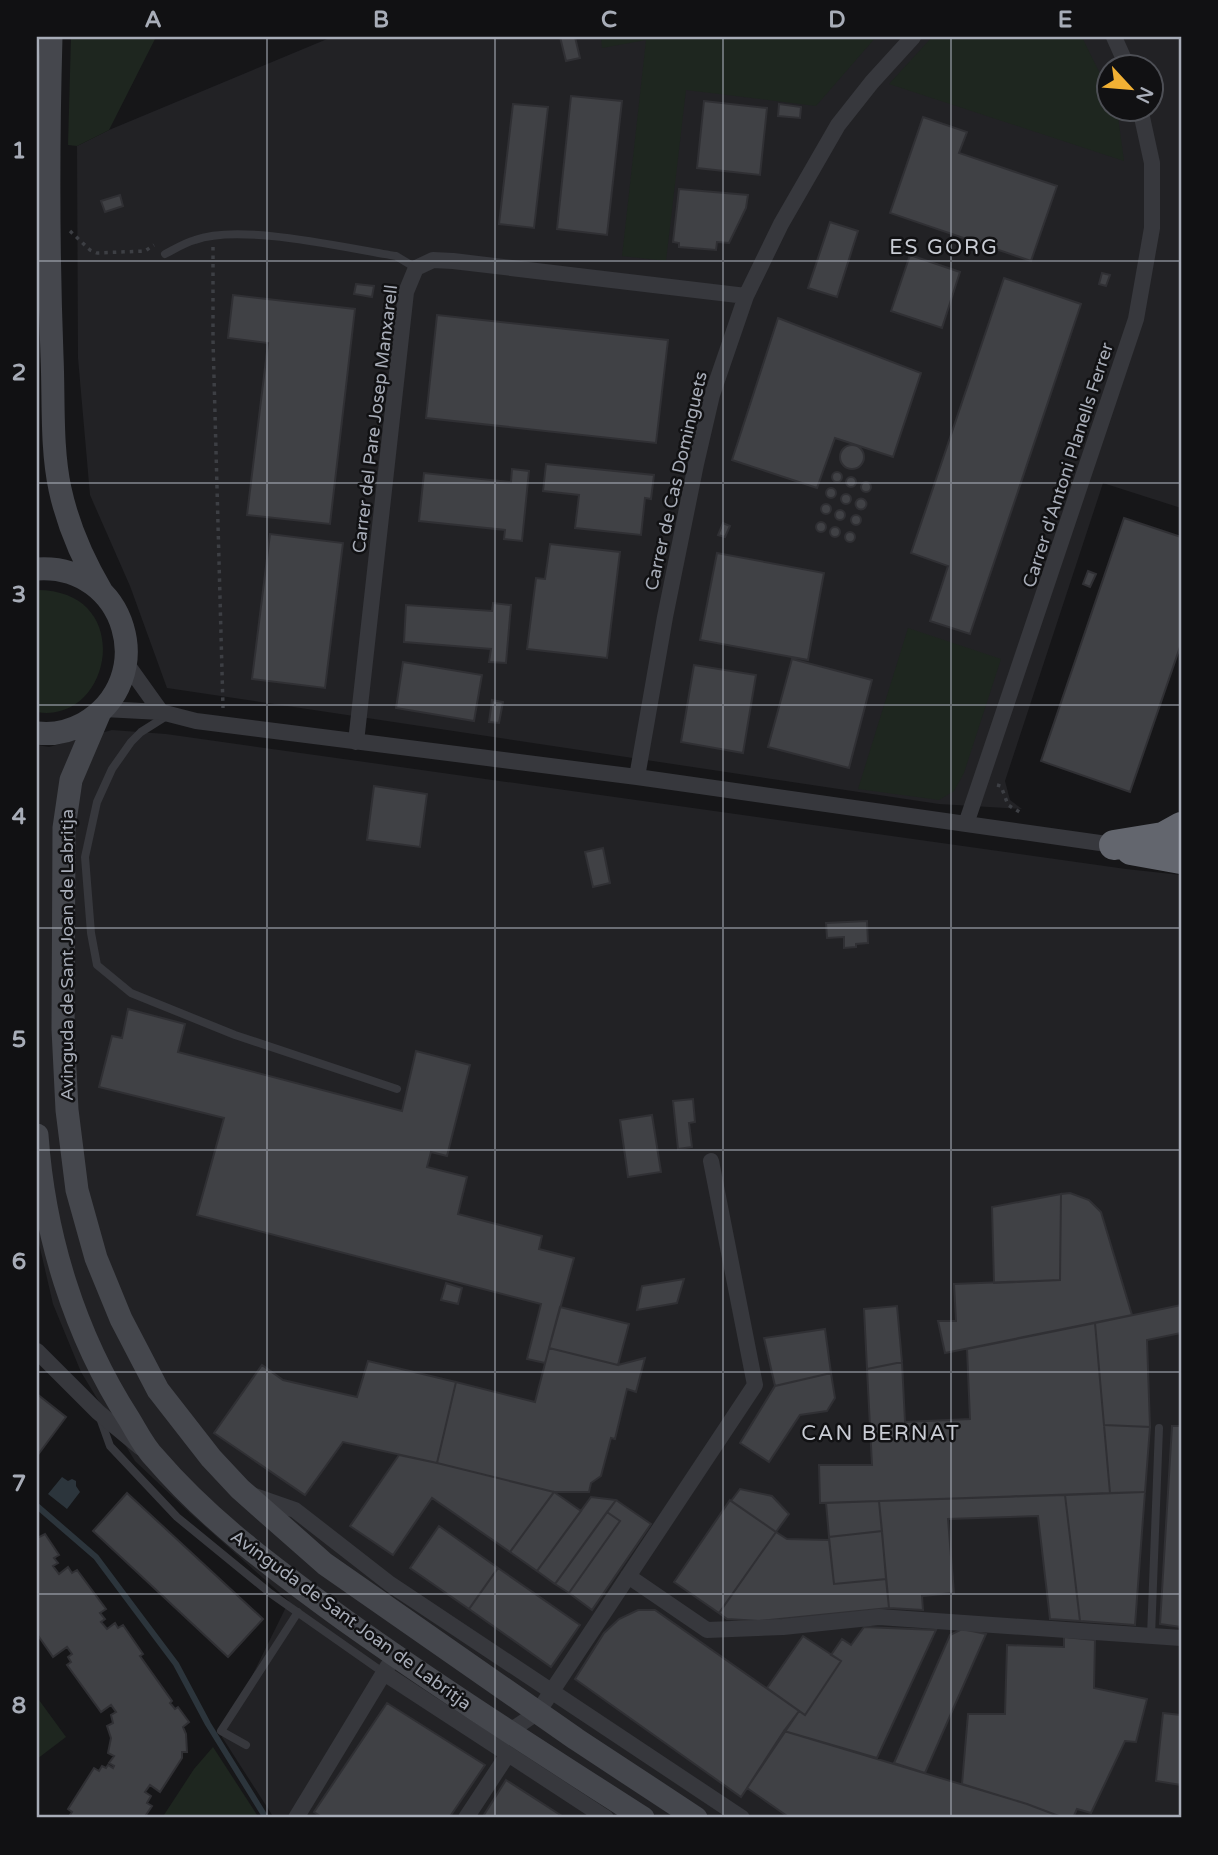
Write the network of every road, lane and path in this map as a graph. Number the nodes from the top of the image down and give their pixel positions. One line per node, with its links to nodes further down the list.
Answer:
1 (51, 37): 4 (main road)
2 (913, 37): 9 (street, Carrer de Cas Dominguets)
3 (1143, 122): 19 (street, Carrer d'Antoni Planells Ferrer)
4 (50, 228): 6 (path); 11 (main road)
5 (214, 236): 7 (lane); 8 (lane); 15 (path)
6 (161, 241)
7 (165, 254)
8 (416, 268): 9 (street, Carrer del Pare Josep Manxarell); 17 (street, Carrer del Pare Josep Manxarell)
9 (746, 296): 18 (street, Carrer de Cas Dominguets)
10 (37, 569): 11 (main road)
11 (102, 592): 12 (main road)
12 (126, 663): 13 (main road, Avinguda de Sant Joan de Labritja); 14 (street)
13 (102, 710): 14 (street); 16 (main road); 32 (main road, Avinguda de Sant Joan de Labritja)
14 (164, 714): 15 (street); 25 (lane)
15 (224, 724): 17 (street)
16 (37, 733)
17 (356, 741): 18 (street)
18 (637, 777): 21 (street)
19 (982, 780): 20 (path); 21 (street, Carrer d'Antoni Planells Ferrer)
20 (1034, 815)
21 (966, 824): 23 (street)
22 (1181, 827): 23 (highway)
23 (1114, 845): 24 (highway)
24 (1181, 859)
25 (397, 1089)
26 (37, 1135): 31 (main road, Avinguda de Sant Joan de Labritja)
27 (711, 1161): 33 (street)
28 (37, 1351): 29 (street)
29 (97, 1412): 31 (street); 34 (lane, Avinguda de Sant Joan de Labritja)
30 (1159, 1428): 35 (lane)
31 (153, 1457): 37 (main road, Avinguda de Sant Joan de Labritja)
32 (243, 1492): 38 (street, Avinguda de Sant Joan de Labritja); 39 (main road, Avinguda de Sant Joan de Labritja)
33 (628, 1576): 35 (street); 38 (street)
34 (298, 1612): 37 (lane, Avinguda de Sant Joan de Labritja); 41 (lane)
35 (1151, 1636): 36 (street)
36 (1181, 1639)
37 (389, 1664): 40 (main road, Avinguda de Sant Joan de Labritja); 42 (street, Avinguda de Sant Joan de Labritja); 43 (street)
38 (551, 1691): 39 (street); 48 (street, Avinguda de Sant Joan de Labritja)
39 (538, 1712): 40 (street); 47 (main road, Avinguda de Sant Joan de Labritja)
40 (506, 1730): 46 (main road, Avinguda de Sant Joan de Labritja)
41 (246, 1745)
42 (508, 1754): 44 (street); 45 (street, Avinguda de Sant Joan de Labritja)
43 (296, 1818)
44 (466, 1818)
45 (606, 1818)
46 (643, 1818)
47 (696, 1818)
48 (742, 1818)

